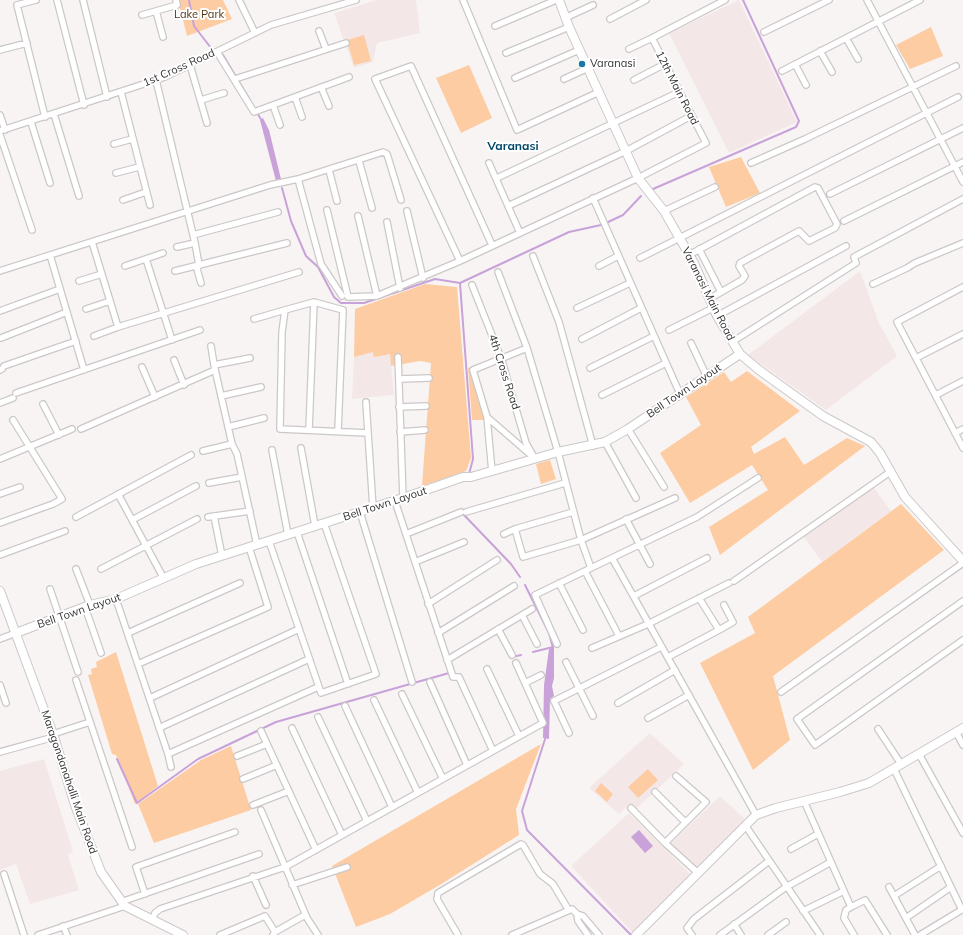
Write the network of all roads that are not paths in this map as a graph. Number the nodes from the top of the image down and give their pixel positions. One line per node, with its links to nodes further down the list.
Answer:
1 (36, 0): 29 (street)
2 (57, 0): 63 (street)
3 (83, 0): 59 (street)
4 (176, 0): 16 (street)
5 (239, 0): 25 (street)
6 (356, 0): 25 (street, 1st Cross Road)
7 (463, 0): 57 (street)
8 (557, 0): 18 (street, Varanasi Main Road); 21 (street)
9 (646, 0): 19 (street)
10 (829, 0): 24 (street)
11 (867, 0): 20 (street)
12 (920, 0): 14 (street)
13 (722, 1): 27 (street, 12th Main Road)
14 (908, 3): 20 (street)
15 (593, 5): 18 (street)
16 (156, 11): 17 (street); 26 (street)
17 (142, 15)
18 (565, 18): 22 (street, Varanasi Main Road)
19 (610, 19)
20 (878, 22): 28 (street); 53 (street)
21 (495, 26)
22 (569, 26): 34 (street, Varanasi Main Road); 37 (street)
23 (320, 31): 33 (street)
24 (764, 32)
25 (255, 33): 36 (street, 1st Cross Road)
26 (163, 37)
27 (652, 38): 31 (street); 39 (street, 12th Main Road)
28 (846, 38): 35 (street); 38 (street)
29 (27, 43): 32 (street); 70 (street)
30 (346, 43): 33 (street)
31 (629, 49)
32 (0, 50)
33 (326, 50): 49 (street)
34 (579, 50): 43 (street, Varanasi Main Road); 47 (street)
35 (820, 51): 40 (street); 45 (street)
36 (217, 52): 41 (street, 1st Cross Road); 49 (street)
37 (506, 53)
38 (858, 59)
39 (665, 64): 51 (street); 58 (street, 12th Main Road)
40 (795, 64): 44 (street); 52 (street)
41 (190, 65): 50 (street, 1st Cross Road); 62 (street)
42 (956, 66): 53 (street)
43 (588, 68): 48 (street); 57 (street, Varanasi Main Road)
44 (782, 71)
45 (832, 72)
46 (349, 77): 54 (street)
47 (514, 78)
48 (564, 78)
49 (235, 79): 64 (street)
50 (156, 80): 55 (street, 1st Cross Road); 111 (street)
51 (634, 80)
52 (806, 85)
53 (913, 86): 66 (street); 86 (street)
54 (322, 87): 60 (street); 65 (street)
55 (120, 92): 59 (street, 1st Cross Road); 79 (street)
56 (224, 92): 62 (street)
57 (599, 92): 74 (street, Varanasi Main Road)
58 (679, 92): 69 (street, 12th Main Road); 74 (street)
59 (107, 97): 63 (street, 1st Cross Road)
60 (294, 97): 64 (street); 71 (street)
61 (958, 97): 66 (street)
62 (201, 100): 73 (street)
63 (84, 105): 67 (street, 1st Cross Road)
64 (273, 105): 75 (street)
65 (329, 106)
66 (926, 113): 80 (street); 119 (street)
67 (54, 114): 70 (street, 1st Cross Road); 99 (street)
68 (0, 115): 77 (street)
69 (691, 116): 82 (street); 92 (street, 12th Main Road)
70 (45, 117): 72 (street, 1st Cross Road)
71 (302, 117)
72 (31, 122): 77 (street, 1st Cross Road); 95 (street)
73 (207, 123)
74 (612, 124): 82 (street, Varanasi Main Road); 91 (street)
75 (280, 125)
76 (963, 128): 80 (street)
77 (2, 130)
78 (0, 135): 116 (street)
79 (132, 139): 81 (street); 87 (street)
80 (940, 139): 88 (street); 98 (street)
81 (114, 144)
82 (626, 152): 92 (street, Varanasi Main Road); 106 (street)
83 (359, 161): 89 (street); 103 (street); 107 (street)
84 (963, 162): 88 (street)
85 (489, 163): 91 (street)
86 (751, 163)
87 (139, 166): 90 (street); 97 (street)
88 (954, 166): 94 (street); 114 (street)
89 (329, 170): 93 (street); 104 (street)
90 (116, 174)
91 (497, 178): 106 (street)
92 (638, 178): 100 (street); 110 (street, Varanasi Main Road)
93 (298, 179): 111 (street); 154 (street)
94 (963, 182)
95 (50, 183)
96 (715, 187): 110 (street)
97 (146, 192): 102 (street); 105 (street)
98 (830, 194)
99 (79, 196)
100 (593, 198): 117 (street); 132 (street)
101 (963, 199): 178 (street)
102 (123, 200)
103 (401, 200)
104 (337, 201)
105 (150, 205)
106 (508, 206): 117 (street)
107 (372, 208)
108 (327, 210): 155 (street)
109 (407, 211): 144 (street)
110 (664, 211): 119 (street, Varanasi Main Road)
111 (186, 212): 118 (street); 120 (street)
112 (278, 212): 118 (street)
113 (358, 216): 155 (street)
114 (844, 221)
115 (387, 222): 151 (street)
116 (32, 230)
117 (520, 233): 124 (street)
118 (193, 235): 121 (street)
119 (679, 237): 130 (street, Varanasi Main Road); 133 (street)
120 (92, 242): 129 (street); 143 (street)
121 (195, 242): 126 (street); 136 (street)
122 (286, 242): 136 (street)
123 (963, 243): 148 (street)
124 (492, 246): 135 (street); 135 (street)
125 (846, 246): 165 (street)
126 (177, 247)
127 (699, 249): 130 (street); 153 (street); 153 (street)
128 (163, 253): 134 (street)
129 (50, 255): 139 (street); 152 (street)
130 (689, 255): 156 (street, Varanasi Main Road)
131 (533, 256): 227 (street)
132 (618, 256): 138 (street); 147 (street)
133 (640, 258)
134 (146, 259): 137 (street); 166 (street)
135 (460, 261): 144 (street)
136 (199, 265): 140 (street); 146 (street)
137 (126, 266)
138 (599, 266)
139 (0, 271)
140 (175, 271)
141 (299, 272): 166 (street)
142 (498, 272): 181 (street)
143 (102, 274): 145 (street); 157 (street)
144 (424, 278): 151 (street)
145 (78, 281)
146 (201, 283)
147 (630, 283): 159 (street); 160 (street)
148 (873, 284)
149 (472, 285): 185 (street, 4th Cross Road)
150 (963, 287): 186 (street)
151 (400, 288): 155 (street)
152 (60, 289): 163 (street); 164 (street)
153 (721, 292): 156 (street)
154 (342, 296)
155 (377, 296)
156 (709, 299): 165 (street, Varanasi Main Road)
157 (110, 301): 161 (street); 168 (street)
158 (314, 302): 162 (street); 217 (street); 220 (street)
159 (577, 308)
160 (641, 308): 173 (street); 175 (street)
161 (86, 309)
162 (285, 310): 167 (street); 217 (street)
163 (0, 311)
164 (67, 312): 174 (street); 177 (street)
165 (715, 312): 170 (street); 178 (street, Varanasi Main Road)
166 (164, 313): 168 (street); 176 (street)
167 (254, 319)
168 (118, 327): 172 (street)
169 (200, 330): 176 (street)
170 (669, 330)
171 (963, 334): 186 (street)
172 (94, 336)
173 (654, 336): 188 (street); 192 (street)
174 (1, 338)
175 (582, 339)
176 (172, 340): 193 (street)
177 (76, 341): 190 (street); 193 (street)
178 (732, 342): 182 (street, Varanasi Main Road)
179 (691, 343): 194 (street)
180 (211, 346): 191 (street)
181 (527, 348): 185 (street); 233 (street)
182 (740, 354): 194 (street, Bell Town Layout); 238 (street, Varanasi Main Road)
183 (398, 357): 196 (street)
184 (250, 358): 191 (street)
185 (501, 358): 211 (street); 236 (street, 4th Cross Road)
186 (916, 358): 202 (street)
187 (174, 360): 198 (street)
188 (666, 363): 200 (street); 201 (street)
189 (142, 367): 204 (street)
190 (2, 368)
191 (214, 368): 198 (street); 203 (street)
192 (590, 368)
193 (84, 370): 206 (street)
194 (707, 377): 200 (street, Bell Town Layout)
195 (429, 378): 196 (street)
196 (399, 379): 209 (street)
197 (963, 381): 202 (street)
198 (184, 385): 204 (street)
199 (261, 387): 203 (street)
200 (680, 394): 219 (street, Bell Town Layout)
201 (602, 395)
202 (936, 395): 223 (street)
203 (221, 396): 213 (street)
204 (155, 397): 216 (street)
205 (366, 402): 222 (street)
206 (0, 403)
207 (42, 404): 224 (street)
208 (426, 406): 209 (street)
209 (399, 407): 221 (street)
210 (264, 418): 213 (street)
211 (487, 418): 236 (street); 237 (street)
212 (13, 420): 228 (street)
213 (228, 427): 226 (street)
214 (72, 429): 224 (street)
215 (963, 429): 223 (street)
216 (81, 430)
217 (309, 430): 220 (street)
218 (425, 430): 221 (street)
219 (628, 430): 225 (street, Bell Town Layout); 245 (street)
220 (338, 431): 222 (street)
221 (400, 432): 248 (street)
222 (368, 433): 252 (street)
223 (955, 433): 230 (street)
224 (59, 435): 228 (street)
225 (605, 442): 227 (street, Bell Town Layout); 249 (street)
226 (232, 444): 232 (street); 239 (street)
227 (593, 446): 233 (street, Bell Town Layout)
228 (30, 448): 235 (street); 260 (street)
229 (301, 448): 262 (street)
230 (963, 448)
231 (272, 450): 265 (street)
232 (203, 451)
233 (558, 452): 236 (street, Bell Town Layout); 242 (street)
234 (191, 455): 247 (street)
235 (0, 459)
236 (535, 459): 237 (street, Bell Town Layout)
237 (492, 472): 248 (street, Bell Town Layout)
238 (890, 472): 281 (street, Varanasi Main Road); 293 (street)
239 (242, 477): 241 (street); 253 (street)
240 (758, 478): 271 (street)
241 (209, 483)
242 (565, 483): 255 (street); 266 (street)
243 (196, 486): 259 (street)
244 (20, 487): 246 (street)
245 (664, 488)
246 (0, 494)
247 (118, 494): 256 (street); 259 (street)
248 (403, 498): 251 (street, Bell Town Layout)
249 (636, 498)
250 (675, 498): 258 (street)
251 (394, 501): 252 (street, Bell Town Layout); 266 (street)
252 (373, 508): 254 (street, Bell Town Layout)
253 (250, 511): 272 (street); 276 (street)
254 (360, 512): 261 (street, Bell Town Layout); 330 (street)
255 (573, 512): 263 (street); 268 (street)
256 (76, 517)
257 (197, 519): 273 (street)
258 (626, 519): 268 (street); 271 (street)
259 (132, 520): 273 (street)
260 (0, 523)
261 (324, 523): 262 (street, Bell Town Layout); 333 (street)
262 (315, 526): 265 (street, Bell Town Layout)
263 (516, 529): 267 (street); 268 (street)
264 (65, 531): 275 (street)
265 (292, 533): 269 (street, Bell Town Layout); 333 (street)
266 (406, 534): 280 (street)
267 (504, 534)
268 (581, 540): 285 (street)
269 (269, 541): 272 (street, Bell Town Layout); 303 (street)
270 (464, 542): 280 (street)
271 (639, 543): 277 (street); 282 (street)
272 (257, 545): 274 (street, Bell Town Layout)
273 (146, 546): 284 (street); 286 (street)
274 (249, 547): 276 (street, Bell Town Layout); 324 (street)
275 (0, 555)
276 (222, 556): 286 (street, Bell Town Layout)
277 (612, 558): 285 (street); 292 (street)
278 (707, 558): 292 (street)
279 (497, 560): 296 (street)
280 (415, 562): 296 (street)
281 (963, 562): 337 (street)
282 (650, 564)
283 (76, 569): 298 (street)
284 (102, 569)
285 (588, 570): 288 (street); 310 (street)
286 (163, 578): 294 (street, Bell Town Layout)
287 (240, 583): 308 (street)
288 (559, 584): 305 (street); 314 (street)
289 (514, 586): 309 (street)
290 (50, 589): 301 (street)
291 (0, 591): 307 (street, Maragondanahalli Main Road)
292 (634, 596): 302 (street)
293 (699, 598): 302 (street); 306 (street)
294 (116, 599): 298 (street, Bell Town Layout); 308 (street)
295 (963, 602): 312 (street)
296 (428, 604): 309 (street)
297 (724, 605): 306 (street)
298 (88, 606): 301 (street, Bell Town Layout); 317 (street)
299 (532, 609): 300 (street)
300 (522, 615): 304 (street); 313 (street)
301 (59, 616): 307 (street, Bell Town Layout); 327 (street)
302 (648, 624): 310 (street); 315 (street)
303 (299, 629): 320 (street); 340 (street)
304 (498, 629): 318 (street); 321 (street)
305 (583, 630)
306 (719, 630): 319 (street)
307 (16, 633): 311 (street); 355 (street, Maragondanahalli Main Road)
308 (128, 633): 324 (street)
309 (438, 633): 321 (street)
310 (619, 636): 316 (street)
311 (0, 638)
312 (963, 640)
313 (537, 644)
314 (557, 644)
315 (661, 647): 319 (street); 336 (street)
316 (592, 648)
317 (101, 653)
318 (512, 655)
319 (668, 657): 326 (street)
320 (309, 659): 335 (street); 349 (street)
321 (447, 660): 359 (street)
322 (566, 662): 336 (street)
323 (516, 663): 332 (street)
324 (138, 664): 340 (street)
325 (487, 669): 356 (street)
326 (675, 670): 339 (street); 343 (street)
327 (78, 672)
328 (541, 675): 332 (street)
329 (76, 680): 348 (street)
330 (412, 682)
331 (430, 682): 364 (street)
332 (525, 683): 356 (street)
333 (348, 684): 335 (street)
334 (0, 685): 342 (street)
335 (318, 687): 361 (street)
336 (579, 689): 345 (street); 354 (street)
337 (780, 692)
338 (402, 694): 370 (street)
339 (689, 695): 347 (street); 379 (street)
340 (150, 698): 349 (street)
341 (374, 700): 373 (street)
342 (6, 703)
343 (618, 703)
344 (345, 706): 376 (street)
345 (593, 716)
346 (318, 717): 380 (street)
347 (648, 718)
348 (90, 722): 355 (street); 388 (street)
349 (159, 728): 361 (street)
350 (292, 728): 386 (street)
351 (878, 729): 367 (street)
352 (960, 730): 358 (street); 362 (street)
353 (261, 731): 357 (street)
354 (569, 733)
355 (53, 736): 360 (street); 407 (street, Maragondanahalli Main Road)
356 (519, 736): 359 (street)
357 (267, 744): 363 (street); 365 (street)
358 (963, 745)
359 (493, 751): 364 (street)
360 (0, 752)
361 (168, 754): 366 (street)
362 (919, 754): 367 (street); 384 (street)
363 (237, 756)
364 (467, 765): 370 (street)
365 (277, 766): 369 (street); 371 (street)
366 (171, 767)
367 (897, 767): 374 (street); 394 (street)
368 (676, 776): 381 (street)
369 (243, 779)
370 (443, 779): 373 (street)
371 (289, 791): 375 (street); 390 (street)
372 (656, 792): 381 (street)
373 (418, 793): 376 (street)
374 (804, 801): 379 (street); 385 (street)
375 (254, 805)
376 (392, 807): 380 (street)
377 (631, 808): 387 (street)
378 (261, 810): 395 (street)
379 (756, 815): 382 (street)
380 (367, 821): 386 (street)
381 (686, 822): 387 (street)
382 (745, 825): 392 (street); 397 (street)
383 (235, 832): 405 (street)
384 (963, 833)
385 (818, 834): 389 (street); 393 (street)
386 (342, 835): 390 (street)
387 (665, 843): 397 (street)
388 (132, 847)
389 (791, 849)
390 (316, 850): 395 (street)
391 (259, 854): 405 (street)
392 (769, 861): 401 (street); 432 (street)
393 (831, 862): 401 (street); 404 (street)
394 (941, 866): 402 (street); 406 (street)
395 (285, 867): 399 (street); 400 (street)
396 (347, 867): 400 (street)
397 (697, 872): 431 (street)
398 (4, 874): 421 (street)
399 (253, 876): 408 (street); 416 (street)
400 (292, 885): 414 (street)
401 (786, 887): 412 (street); 418 (street)
402 (951, 887): 411 (street); 415 (street)
403 (889, 888): 406 (street)
404 (844, 891): 409 (street); 412 (street)
405 (145, 894): 407 (street)
406 (894, 896): 415 (street)
407 (123, 904): 416 (street, Maragondanahalli Main Road); 419 (street)
408 (266, 905)
409 (851, 907): 437 (street); 438 (street)
410 (568, 909): 413 (street); 427 (street); 428 (street)
411 (963, 909): 440 (street)
412 (803, 911): 436 (street)
413 (577, 914): 429 (street); 430 (street)
414 (305, 915): 420 (street); 426 (street)
415 (906, 918): 439 (street)
416 (152, 920): 424 (street, Maragondanahalli Main Road)
417 (786, 922): 435 (street)
418 (734, 924): 433 (street); 434 (street)
419 (63, 926): 422 (street); 423 (street)
420 (274, 933): 425 (street)
421 (24, 935)
422 (39, 935)
423 (67, 935)
424 (183, 935)
425 (220, 935)
426 (318, 935)
427 (458, 935)
428 (512, 935)
429 (588, 935)
430 (599, 935)
431 (636, 935)
432 (692, 935)
433 (720, 935)
434 (741, 935)
435 (768, 935)
436 (820, 935)
437 (854, 935)
438 (887, 935)
439 (915, 935)
440 (920, 935)

